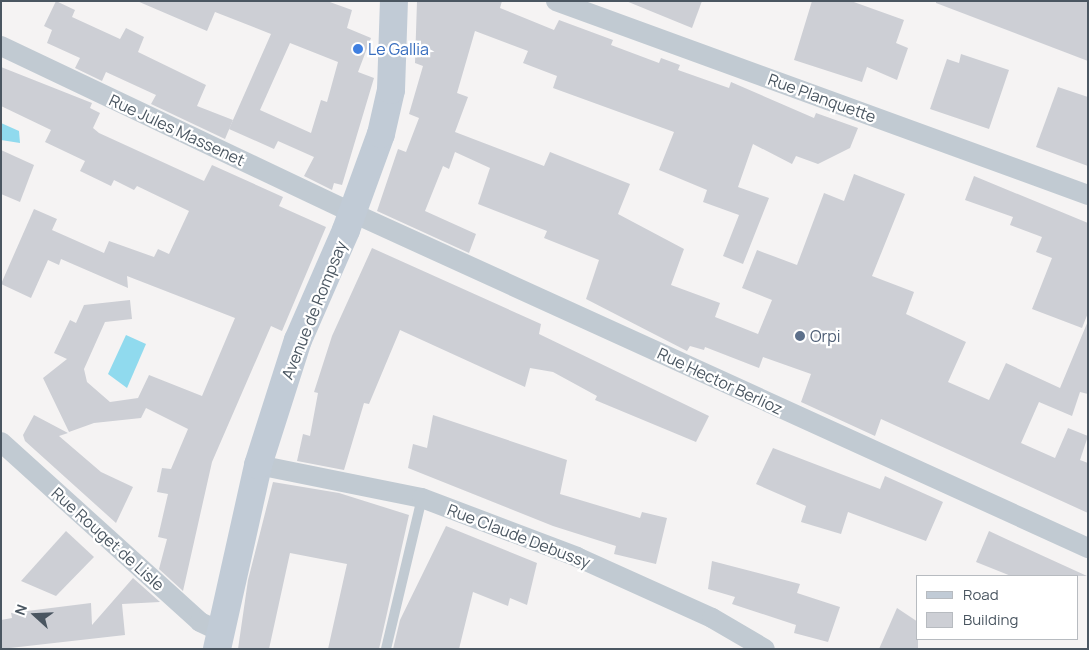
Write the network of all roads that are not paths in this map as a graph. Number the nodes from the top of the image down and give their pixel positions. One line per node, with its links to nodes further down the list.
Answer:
1 (394, 1): 5 (street, Avenue de Rompsay)
2 (556, 1): 4 (street, Rue Planquette)
3 (1, 46): 5 (street, Rue Jules Massenet)
4 (1088, 195)
5 (353, 213): 7 (street, Avenue de Rompsay); 9 (street, Rue Hector Berlioz)
6 (1, 442): 10 (street, Rue Rouget de Lisle)
7 (258, 465): 8 (street, Rue Claude Debussy); 10 (street, Avenue de Rompsay)
8 (422, 498): 11 (lane); 12 (street, Rue Claude Debussy)
9 (1088, 548)
10 (218, 640)
11 (386, 649)
12 (765, 649)

